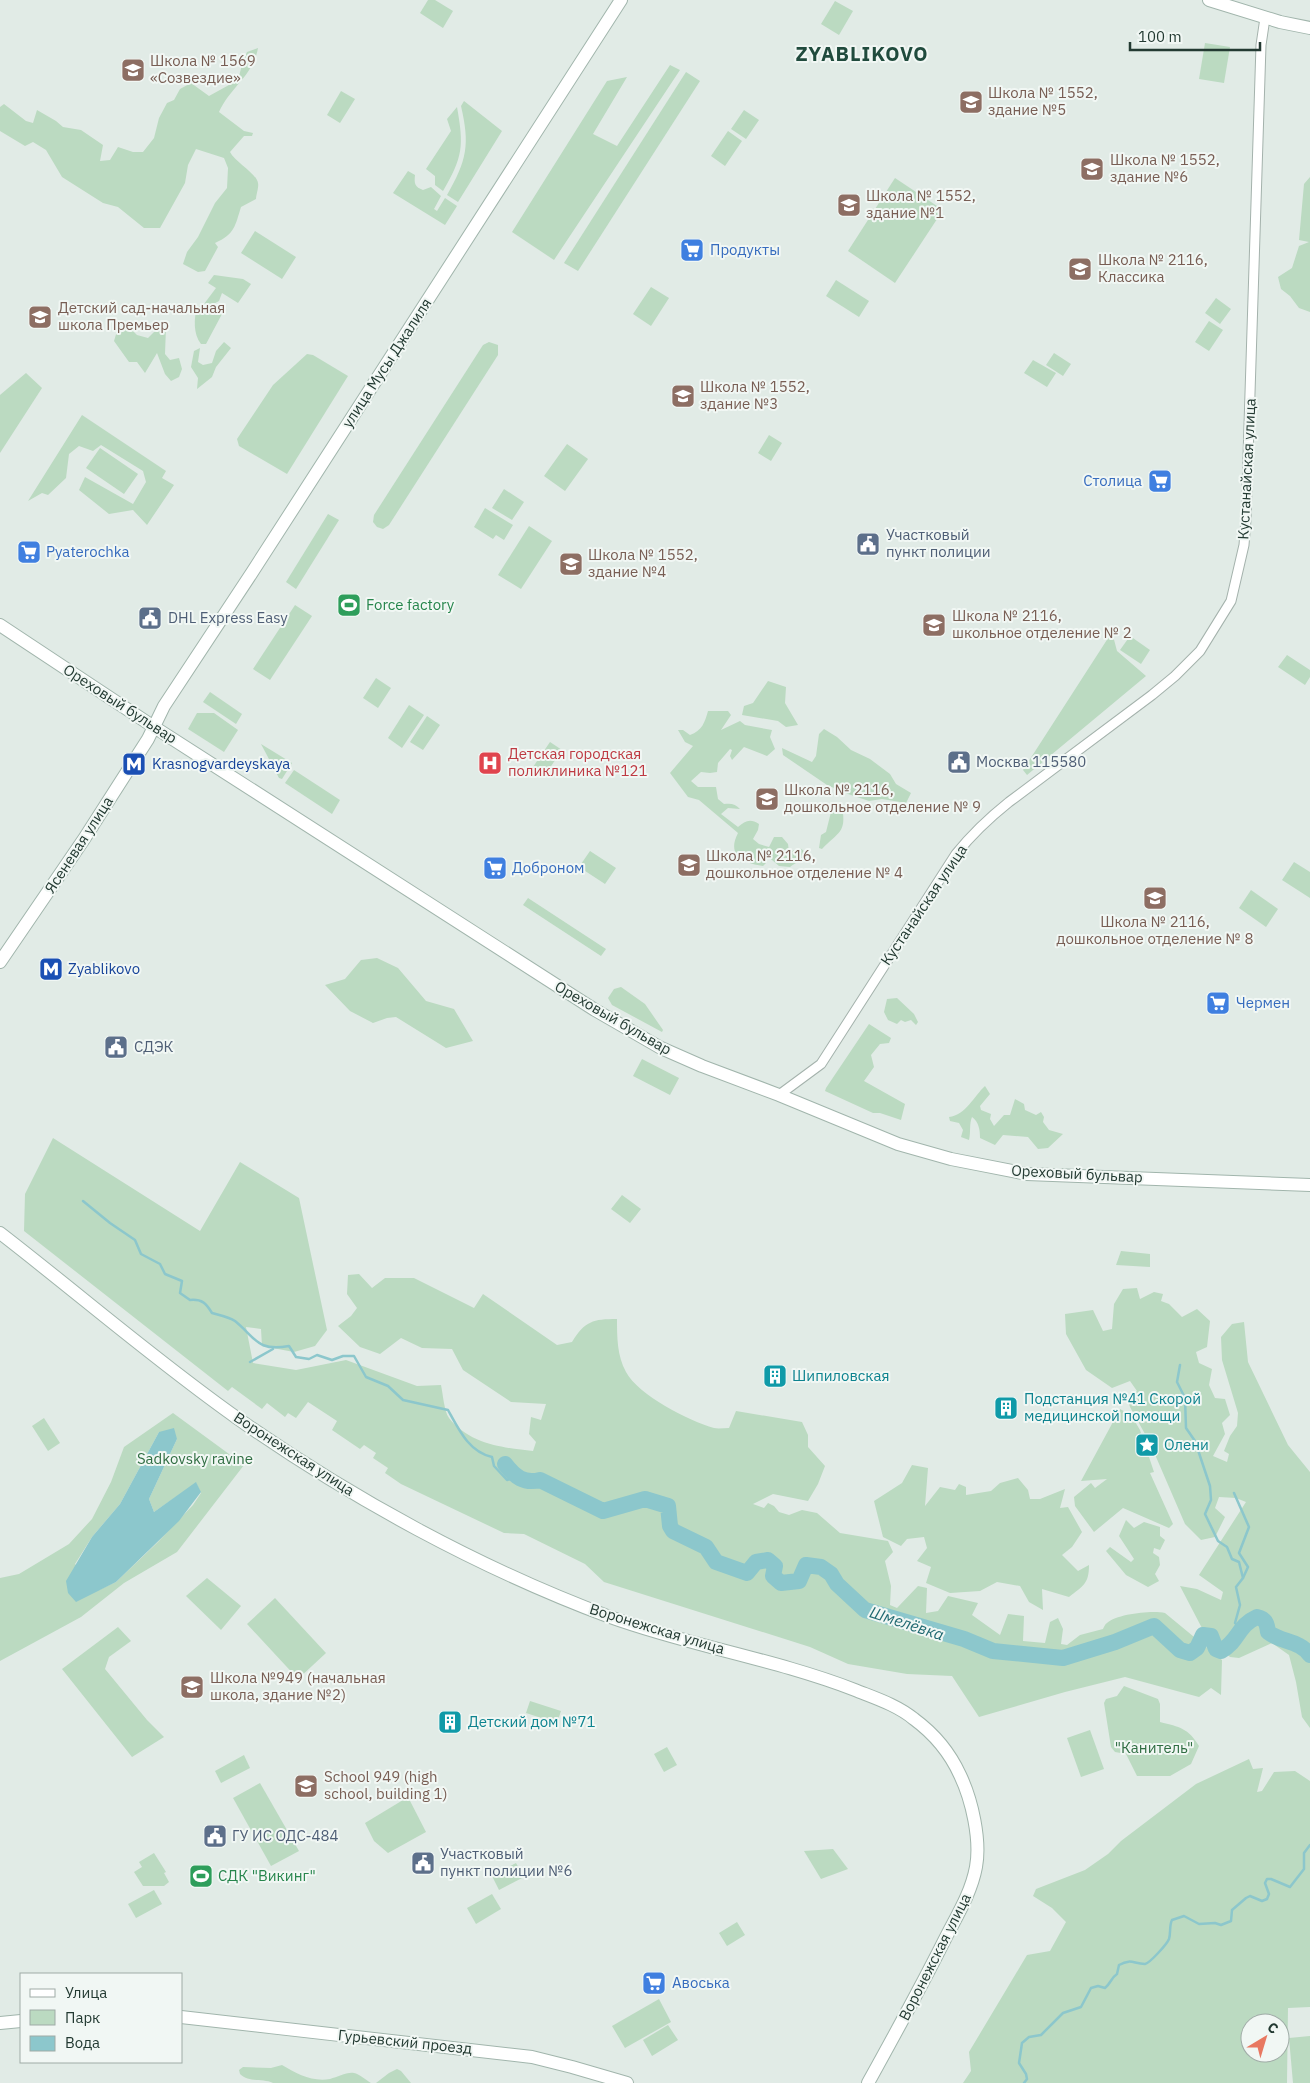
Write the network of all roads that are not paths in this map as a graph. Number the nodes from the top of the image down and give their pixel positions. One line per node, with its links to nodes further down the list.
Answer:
1 (622, 0): 6 (street, улица Мусы Джалиля)
2 (1209, 0): 3 (street)
3 (1265, 18): 4 (street); 8 (street, Кустанайская улица)
4 (1310, 28)
5 (0, 625): 6 (street, Ореховый бульвар)
6 (154, 727): 7 (street, Ясеневая улица); 8 (street, Ореховый бульвар)
7 (0, 962)
8 (779, 1095): 9 (street, Ореховый бульвар)
9 (1310, 1185)
10 (0, 1233): 15 (street, Воронежская улица)
11 (182, 2017): 14 (street, Гурьевский проезд)
12 (20, 2021): 13 (street)
13 (0, 2023)
14 (627, 2083)
15 (868, 2083)

